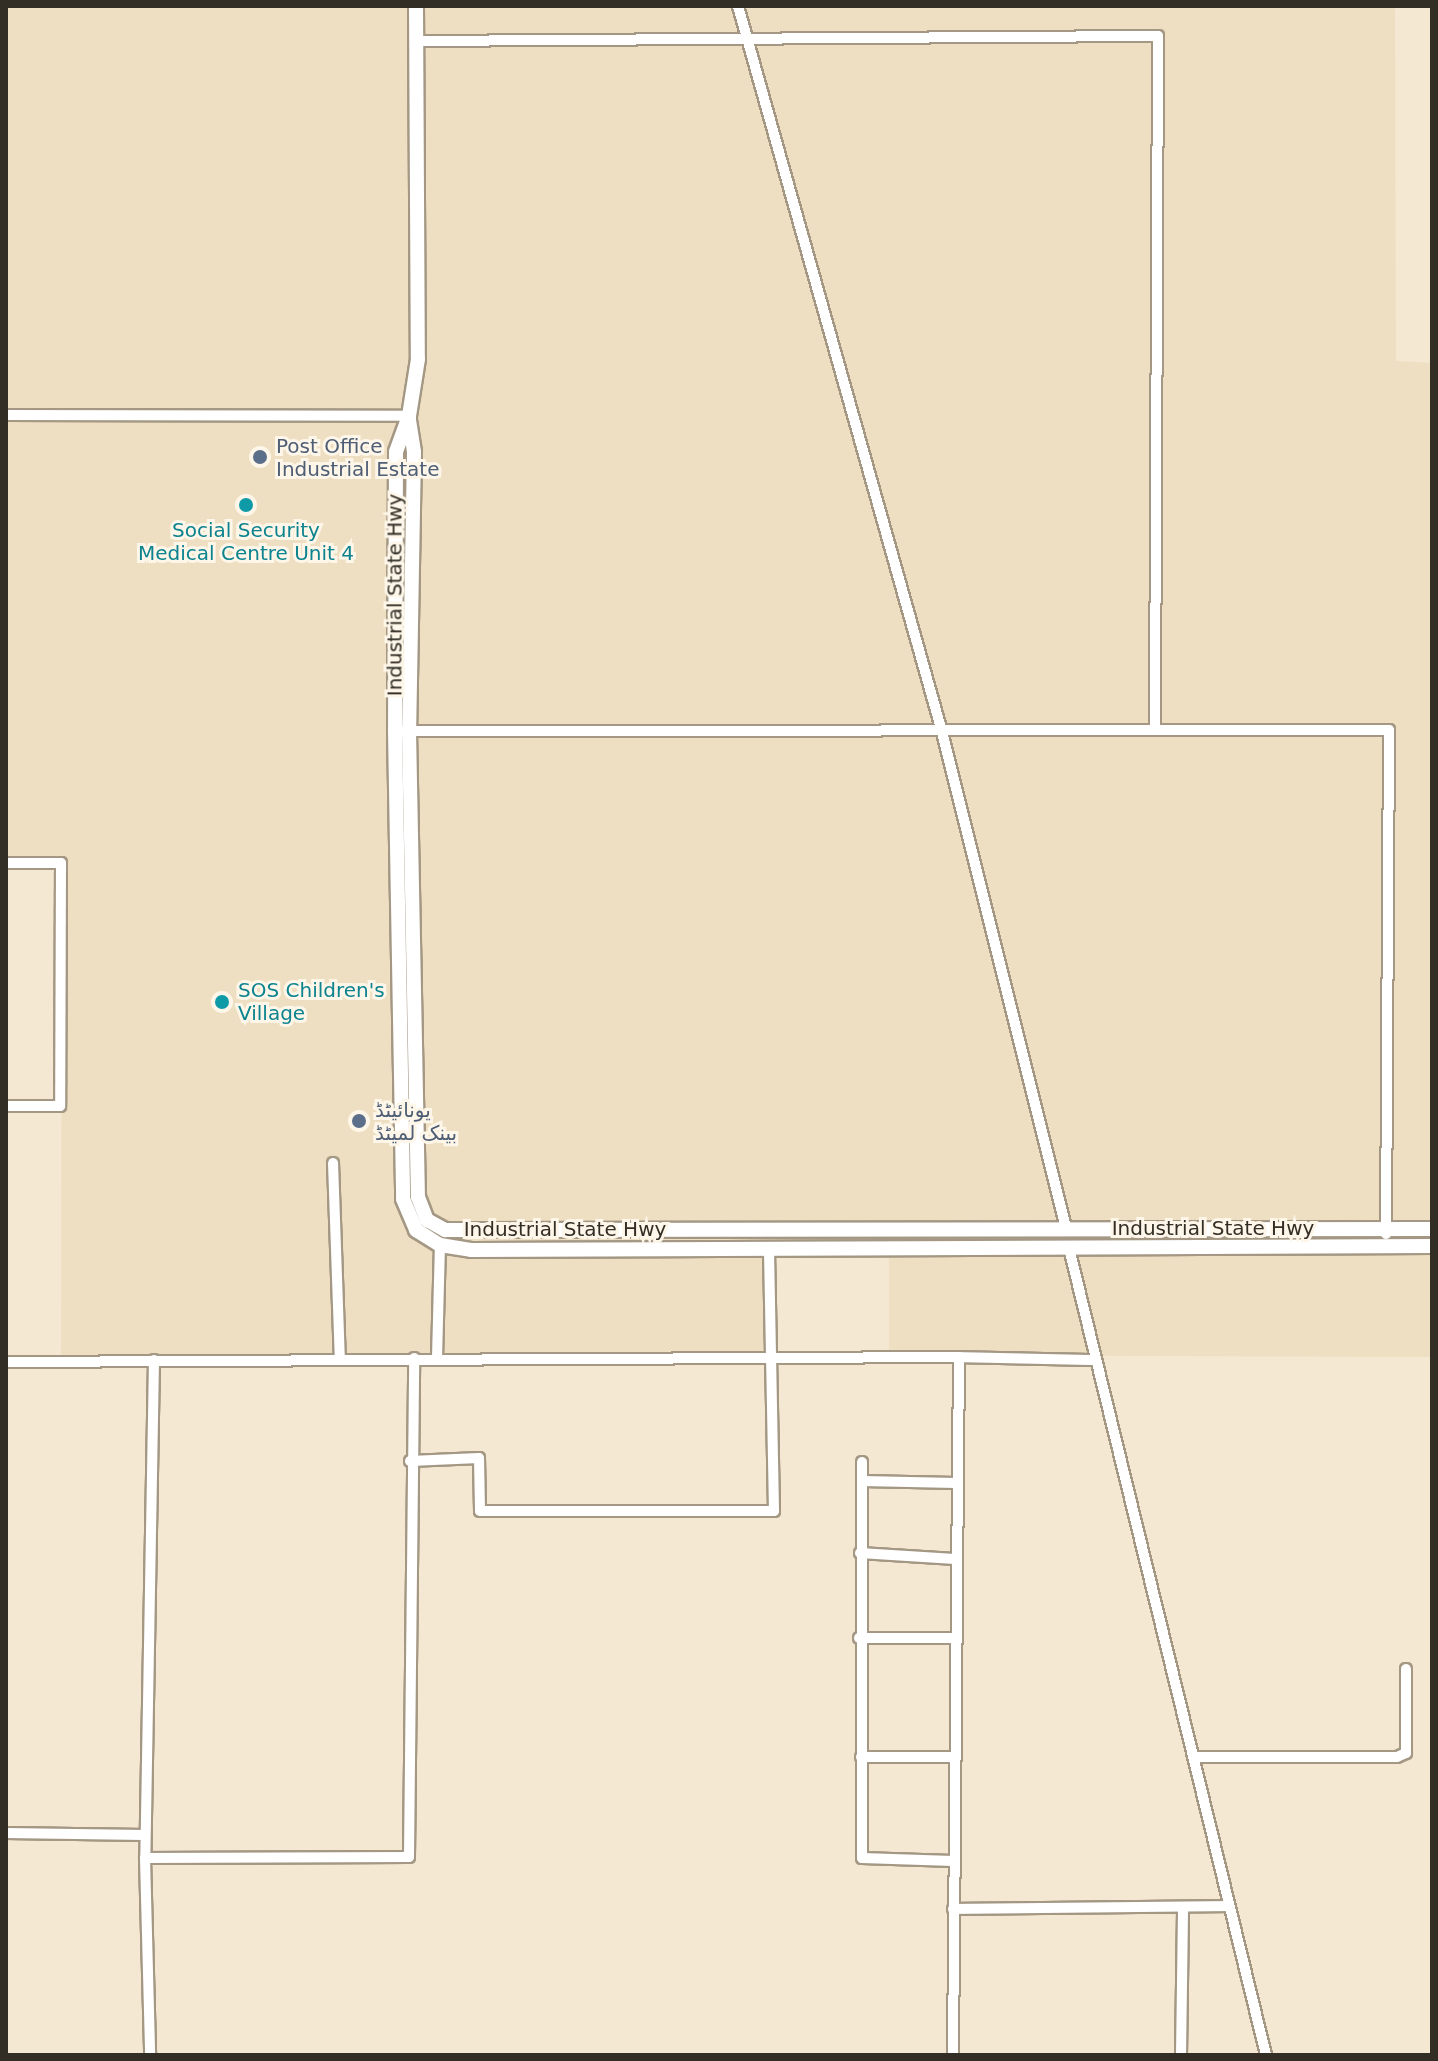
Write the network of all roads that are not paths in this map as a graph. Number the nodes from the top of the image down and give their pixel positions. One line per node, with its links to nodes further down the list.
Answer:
1 (416, 6): 4 (main road, Industrial State Hwy)
2 (738, 6): 3 (street)
3 (747, 38): 4 (street); 7 (street); 9 (street)
4 (416, 41): 6 (main road, Industrial State Hwy)
5 (6, 415): 6 (street)
6 (409, 416): 8 (main road, Industrial State Hwy)
7 (1155, 730): 9 (street); 16 (street)
8 (402, 731): 9 (street); 13 (main road, Industrial State Hwy); 18 (main road, Industrial State Hwy)
9 (941, 731): 14 (street)
10 (6, 863): 11 (street)
11 (6, 1106)
12 (333, 1163): 29 (street)
13 (978, 1228): 14 (main road, Industrial State Hwy); 22 (main road)
14 (1066, 1228): 15 (main road, Industrial State Hwy)
15 (1160, 1228): 16 (main road, Industrial State Hwy); 21 (main road)
16 (1386, 1229): 17 (main road, Industrial State Hwy); 19 (street)
17 (1432, 1229)
18 (440, 1245): 24 (main road, Industrial State Hwy); 28 (street)
19 (1386, 1246): 20 (main road, Industrial State Hwy); 21 (main road, Industrial State Hwy)
20 (1432, 1246)
21 (1160, 1247): 23 (main road, Industrial State Hwy)
22 (979, 1248): 23 (main road, Industrial State Hwy); 24 (main road, Industrial State Hwy)
23 (1069, 1248): 31 (street)
24 (769, 1249): 25 (street)
25 (770, 1355): 26 (street); 28 (street); 33 (street)
26 (959, 1357): 31 (street); 36 (street)
27 (414, 1358): 28 (street); 29 (street); 33 (street)
28 (437, 1358)
29 (340, 1359): 30 (street)
30 (154, 1360): 32 (street); 46 (street)
31 (1096, 1360): 44 (street)
32 (6, 1362)
33 (410, 1461): 47 (street)
34 (862, 1462): 35 (street)
35 (862, 1481): 36 (street); 37 (street)
36 (956, 1483): 38 (street)
37 (860, 1553): 38 (street); 39 (street)
38 (955, 1559): 40 (street)
39 (859, 1638): 40 (street); 42 (street)
40 (954, 1638): 43 (street)
41 (1406, 1669): 44 (street)
42 (861, 1757): 43 (street); 48 (street)
43 (953, 1757): 48 (street)
44 (1196, 1757): 49 (street)
45 (6, 1833): 46 (street)
46 (144, 1835): 47 (street)
47 (145, 1858): 52 (street)
48 (953, 1861): 51 (street)
49 (1229, 1906): 50 (street); 55 (street)
50 (1183, 1907): 51 (street); 54 (street)
51 (953, 1909): 53 (street)
52 (150, 2055)
53 (953, 2055)
54 (1181, 2055)
55 (1266, 2055)

